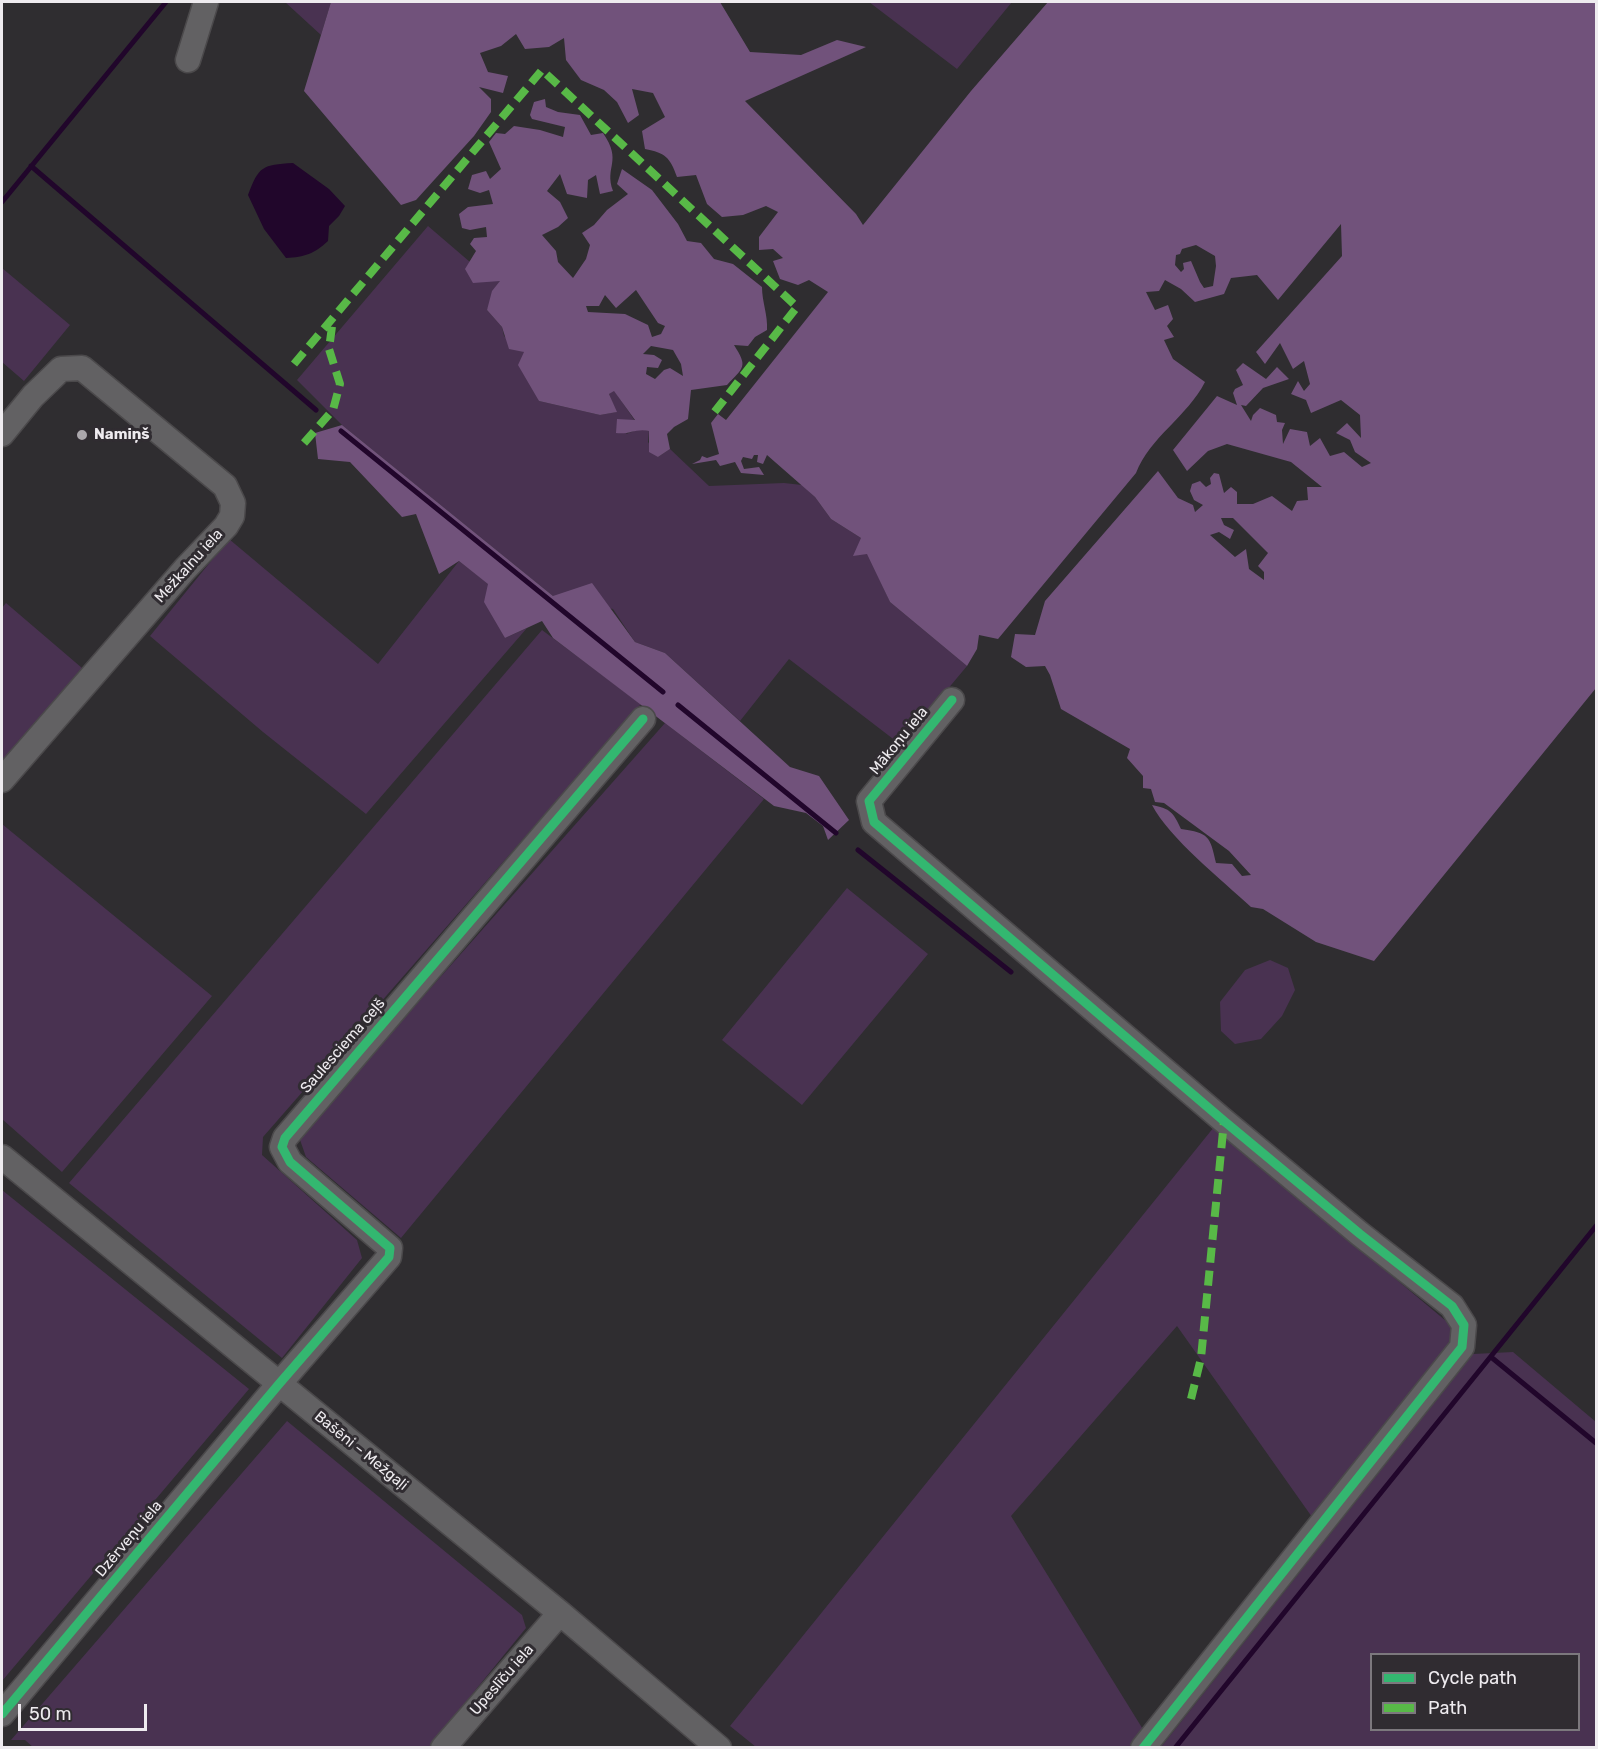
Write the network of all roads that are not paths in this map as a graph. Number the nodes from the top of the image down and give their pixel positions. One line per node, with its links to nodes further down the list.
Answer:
1 (206, 2): 2 (street)
2 (188, 60)
3 (2, 434): 6 (street, Mežkalnu iela)
4 (952, 700): 13 (street, Mākoņu iela)
5 (643, 719): 8 (street, Saulesciema ceļš)
6 (2, 780)
7 (2, 1157): 8 (street, Bašēni – Mežgaļi)
8 (279, 1384): 9 (street, Bašēni – Mežgaļi); 10 (street, Dzērveņu iela)
9 (560, 1612): 11 (street, Upeslīču iela); 12 (street, Bašēni – Mežgaļi)
10 (2, 1714)
11 (443, 1748)
12 (719, 1748)
13 (1143, 1748)

